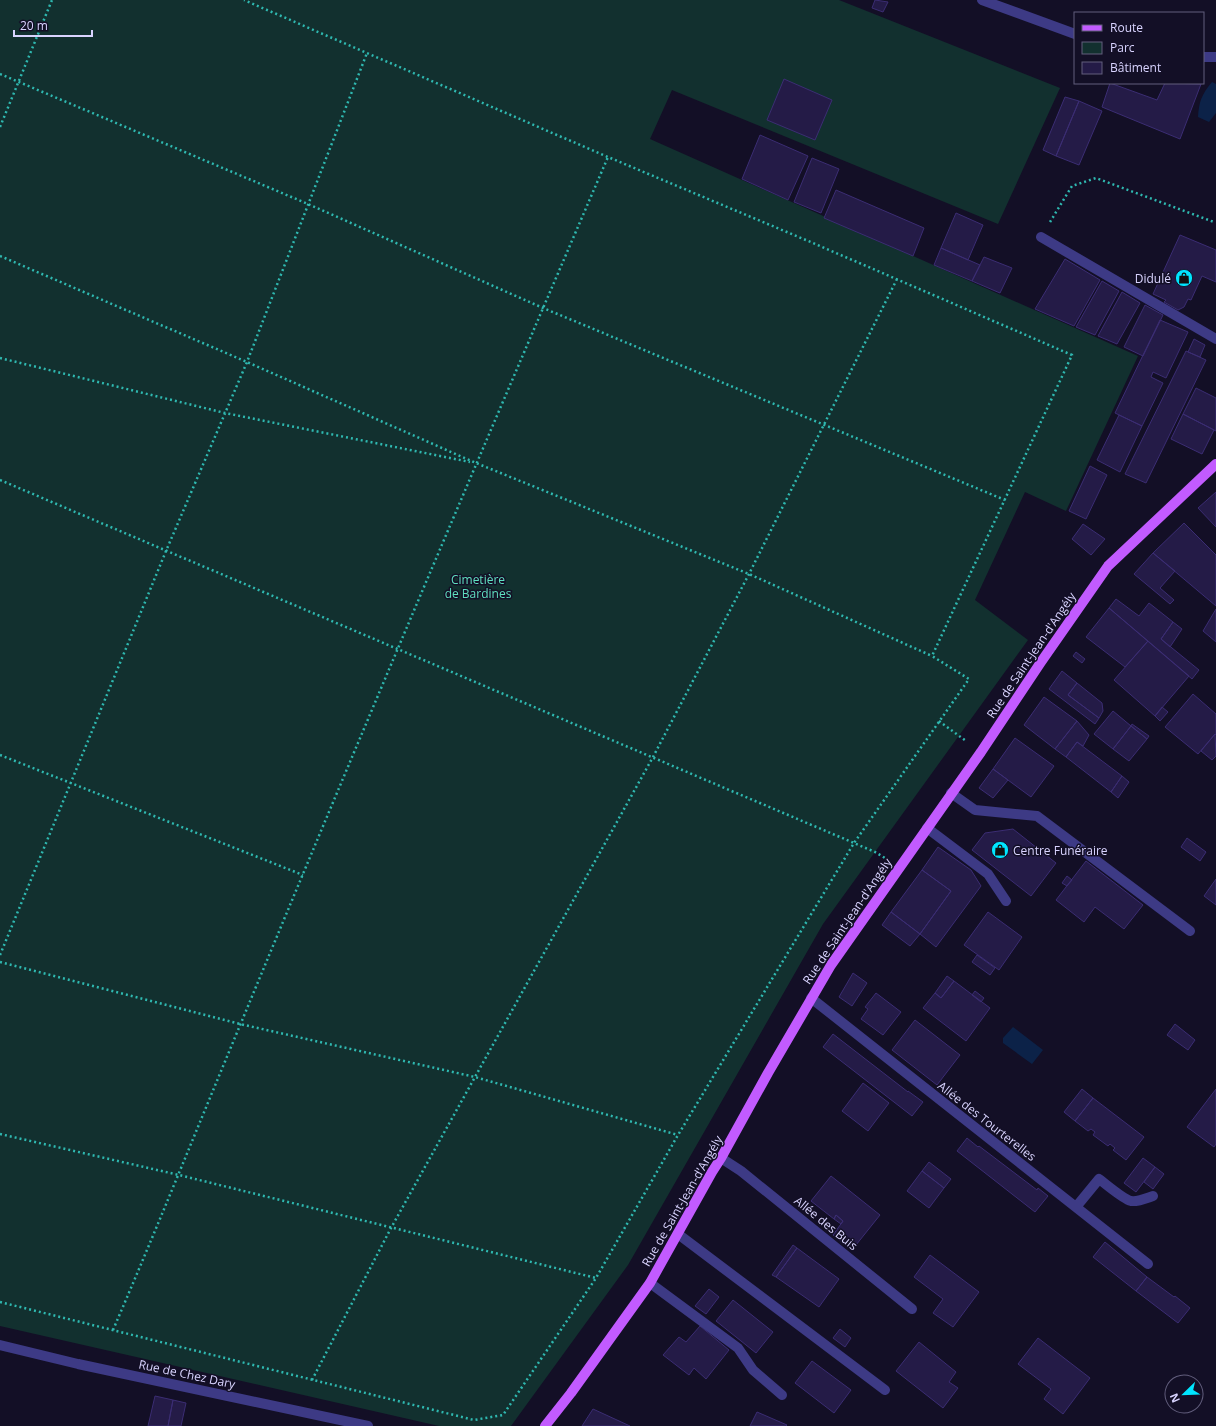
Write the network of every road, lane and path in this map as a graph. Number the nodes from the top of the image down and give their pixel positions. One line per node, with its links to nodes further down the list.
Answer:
1 (52, 0): 9 (path)
2 (244, 0): 5 (path)
3 (982, 0): 4 (street)
4 (1074, 34)
5 (367, 53): 11 (path); 12 (path)
6 (1204, 57): 7 (street)
7 (1216, 57)
8 (0, 74): 9 (path)
9 (19, 81): 10 (path); 12 (path)
10 (0, 127)
11 (608, 157): 16 (path); 17 (path)
12 (308, 204): 17 (path); 20 (path)
13 (1214, 222): 14 (path)
14 (1041, 236): 18 (street)
15 (0, 256): 20 (path)
16 (897, 279): 22 (path); 26 (path)
17 (543, 308): 22 (path); 23 (path)
18 (1216, 339)
19 (0, 358): 21 (path)
20 (247, 362): 21 (path); 23 (path)
21 (225, 413): 23 (path); 27 (path)
22 (824, 426): 26 (path); 28 (path)
23 (476, 463): 28 (path); 29 (path)
24 (1216, 464): 32 (main road, Rue de Saint-Jean-d'Angély)
25 (0, 480): 27 (path)
26 (1005, 500): 30 (path)
27 (166, 551): 29 (path); 35 (path)
28 (750, 574): 30 (path); 34 (path)
29 (398, 649): 34 (path); 40 (path)
30 (932, 656): 31 (path)
31 (940, 721): 32 (path); 38 (path)
32 (981, 752): 36 (main road, Rue de Saint-Jean-d'Angély)
33 (0, 755): 35 (path)
34 (652, 757): 38 (path); 47 (path)
35 (71, 783): 40 (path); 43 (path)
36 (951, 793): 37 (main road, Rue de Saint-Jean-d'Angély); 42 (street)
37 (927, 828): 39 (main road, Rue de Saint-Jean-d'Angély); 41 (street)
38 (854, 842): 39 (path); 49 (path)
39 (899, 867): 45 (main road, Rue de Saint-Jean-d'Angély)
40 (303, 875): 46 (path)
41 (1006, 901)
42 (1190, 931)
43 (0, 955)
44 (0, 962): 46 (path)
45 (810, 998): 50 (main road, Rue de Saint-Jean-d'Angély); 53 (street, Allée des Tourterelles)
46 (240, 1024): 47 (path); 51 (path)
47 (475, 1077): 49 (path); 54 (path)
48 (0, 1134): 51 (path)
49 (678, 1135): 57 (path)
50 (721, 1158): 55 (main road, Rue de Saint-Jean-d'Angély); 60 (street, Allée des Buis)
51 (179, 1175): 54 (path); 61 (path)
52 (1153, 1196): 53 (street)
53 (1076, 1207): 56 (street, Allée des Tourterelles)
54 (391, 1228): 57 (path); 63 (path)
55 (678, 1234): 58 (main road, Rue de Saint-Jean-d'Angély); 64 (street)
56 (1148, 1264)
57 (596, 1278): 63 (path)
58 (650, 1283): 65 (street); 67 (main road, Rue de Saint-Jean-d'Angély)
59 (0, 1302): 61 (path)
60 (912, 1309)
61 (113, 1330): 63 (path)
62 (0, 1344): 66 (street, Rue de Chez Dary)
63 (312, 1380)
64 (885, 1390)
65 (782, 1395)
66 (368, 1426)
67 (545, 1426)

